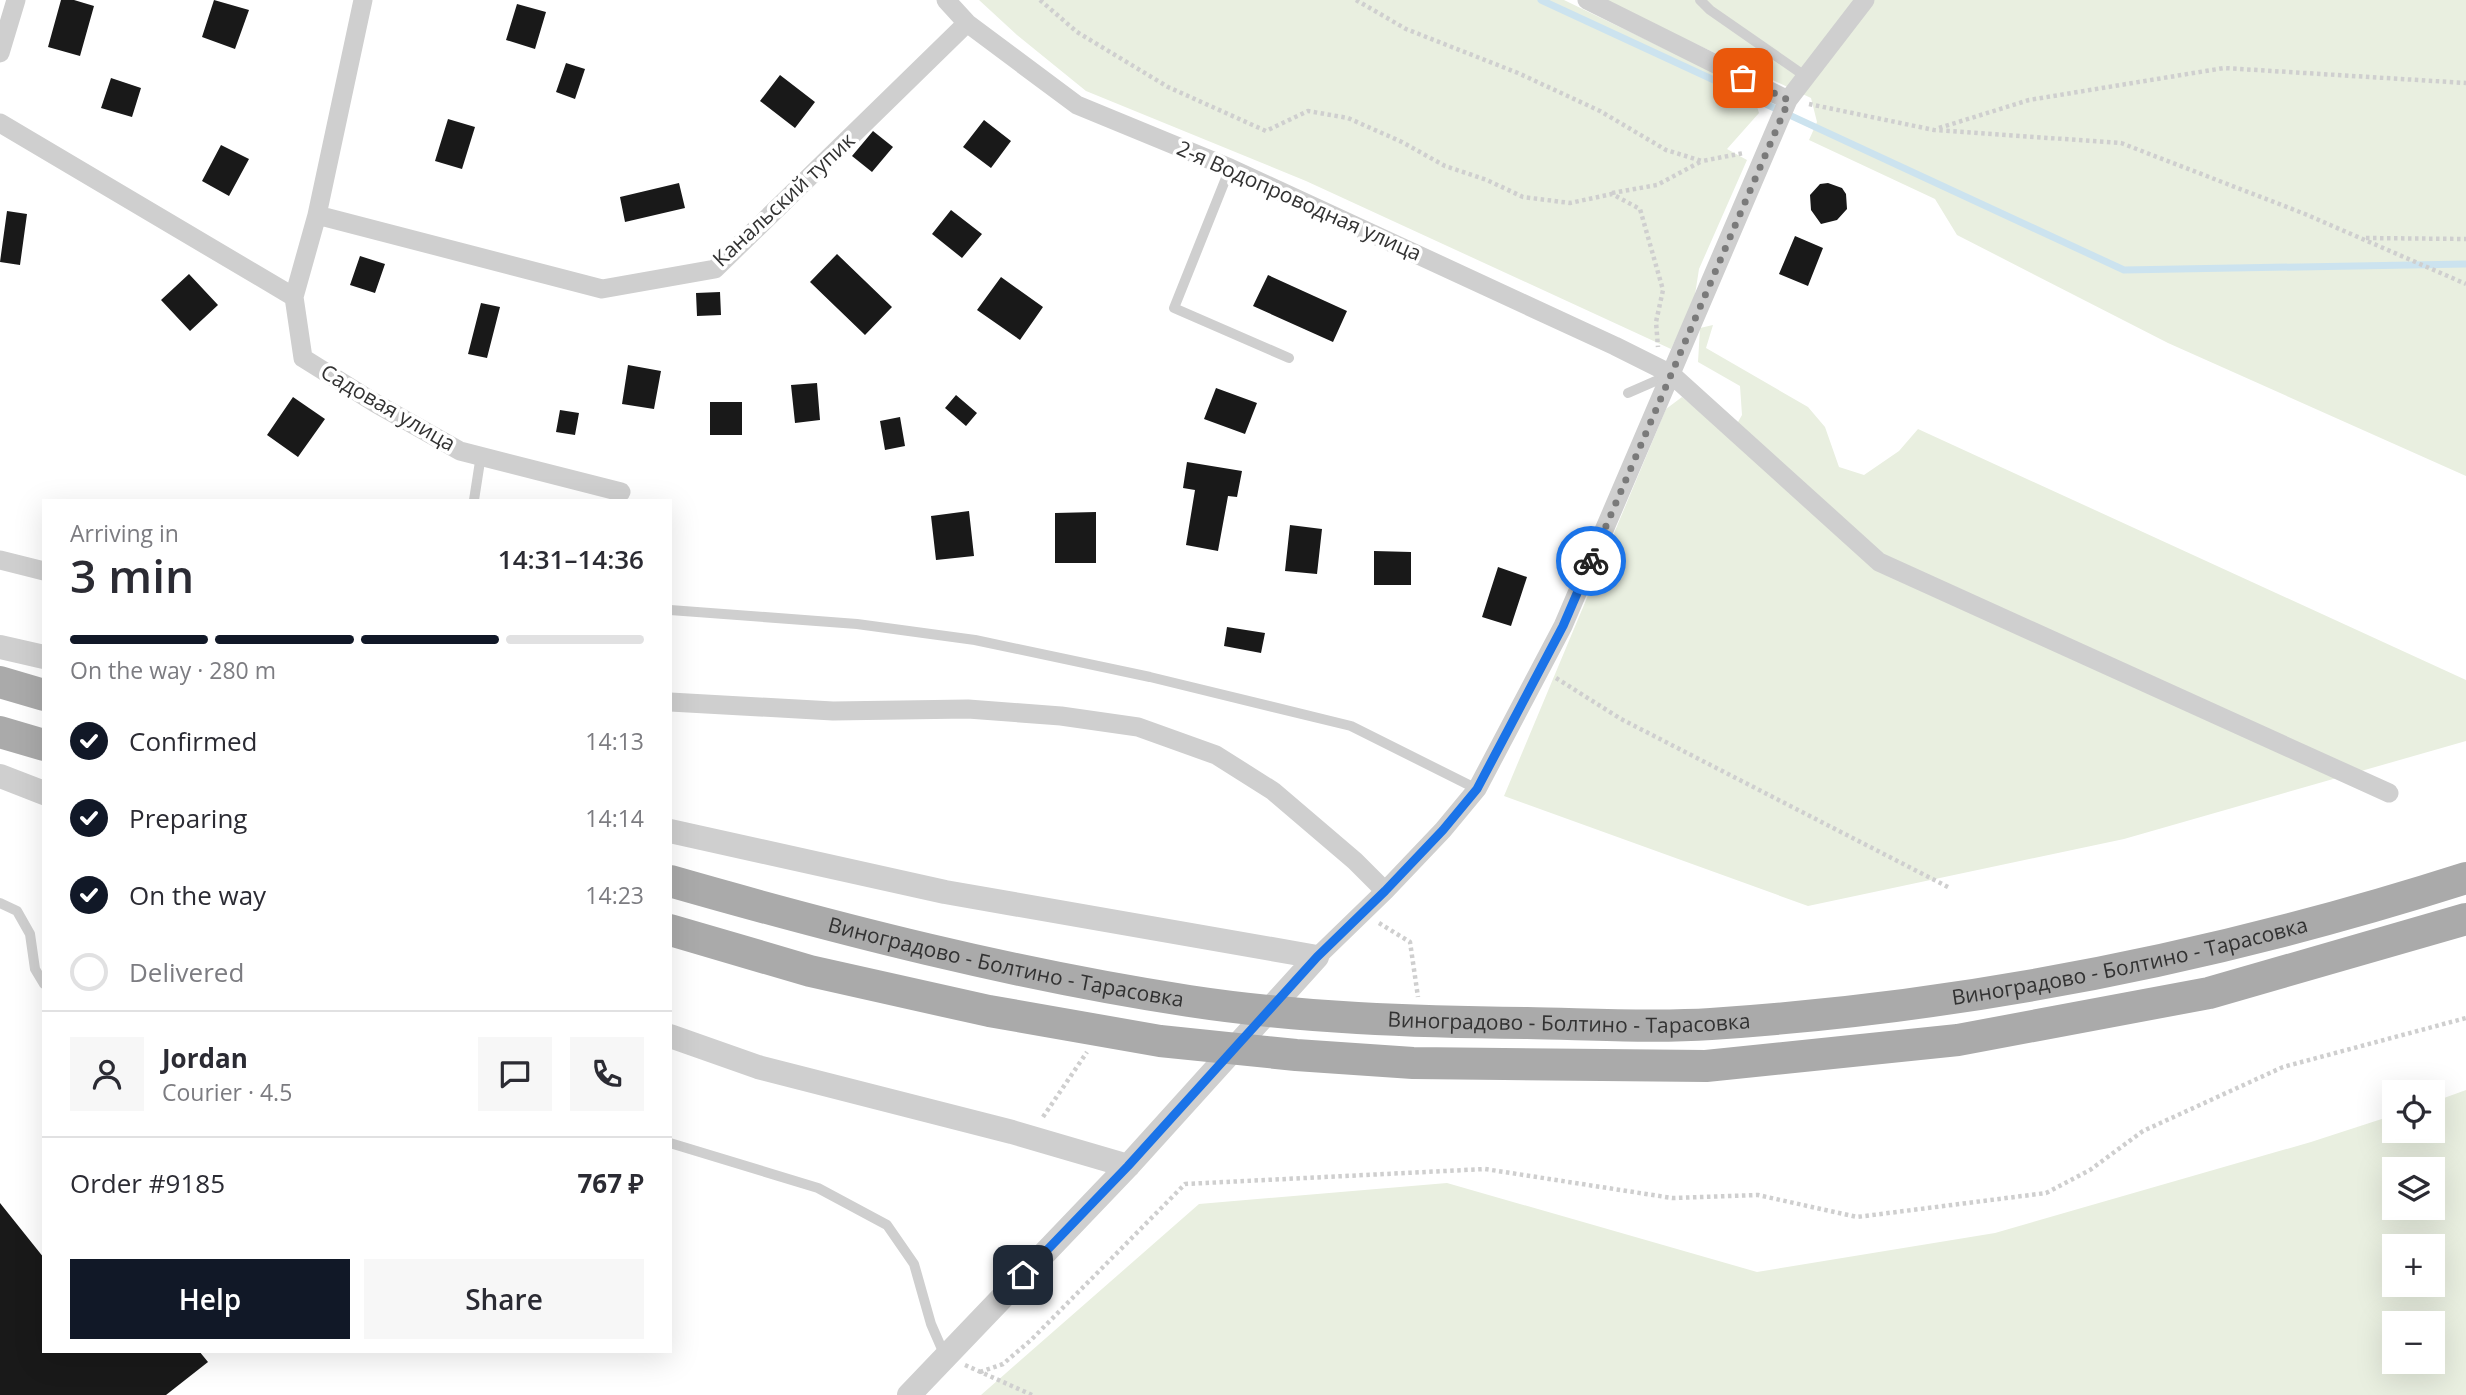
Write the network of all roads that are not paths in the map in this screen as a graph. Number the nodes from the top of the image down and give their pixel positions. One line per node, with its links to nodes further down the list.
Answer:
1 (16, 0): 8 (street)
2 (363, 0): 13 (street)
3 (946, 0): 7 (street, 2-я Водопроводная улица)
4 (1587, 0): 10 (street)
5 (1700, 0): 9 (lane)
6 (1865, 0): 9 (street)
7 (967, 23): 12 (street, 2-я Водопроводная улица); 13 (street, Канальский тупик)
8 (0, 53)
9 (1805, 76): 10 (street)
10 (1788, 100): 16 (street)
11 (3, 128): 14 (street)
12 (1230, 168): 15 (lane); 16 (street, 2-я Водопроводная улица)
13 (317, 215): 14 (street)
14 (295, 297): 18 (street, Садовая улица)
15 (1289, 358)
16 (1667, 372): 17 (lane); 32 (street); 34 (street, 2-я Водопроводная улица)
17 (1628, 393)
18 (481, 455): 19 (street, Садовая улица); 20 (lane)
19 (621, 492)
20 (474, 499)
21 (0, 560): 22 (street)
22 (42, 570)
23 (672, 610): 32 (lane)
24 (0, 647): 25 (street)
25 (42, 657)
26 (0, 682): 27 (main road)
27 (42, 694)
28 (672, 702): 38 (street)
29 (0, 732): 30 (main road)
30 (42, 744)
31 (0, 776): 33 (street)
32 (1477, 789): 38 (street)
33 (42, 792)
34 (2389, 793)
35 (672, 831): 42 (street)
36 (2466, 878): 37 (main road, Виноградово - Болтино - Тарасовка)
37 (672, 882)
38 (1385, 891): 42 (street)
39 (0, 903): 43 (lane)
40 (2466, 919): 41 (main road, Виноградово - Болтино - Тарасовка)
41 (672, 931)
42 (1317, 957): 46 (street)
43 (42, 981)
44 (672, 1037): 46 (street)
45 (672, 1144): 47 (lane)
46 (1128, 1166): 47 (street)
47 (945, 1356): 48 (street)
48 (909, 1395)

